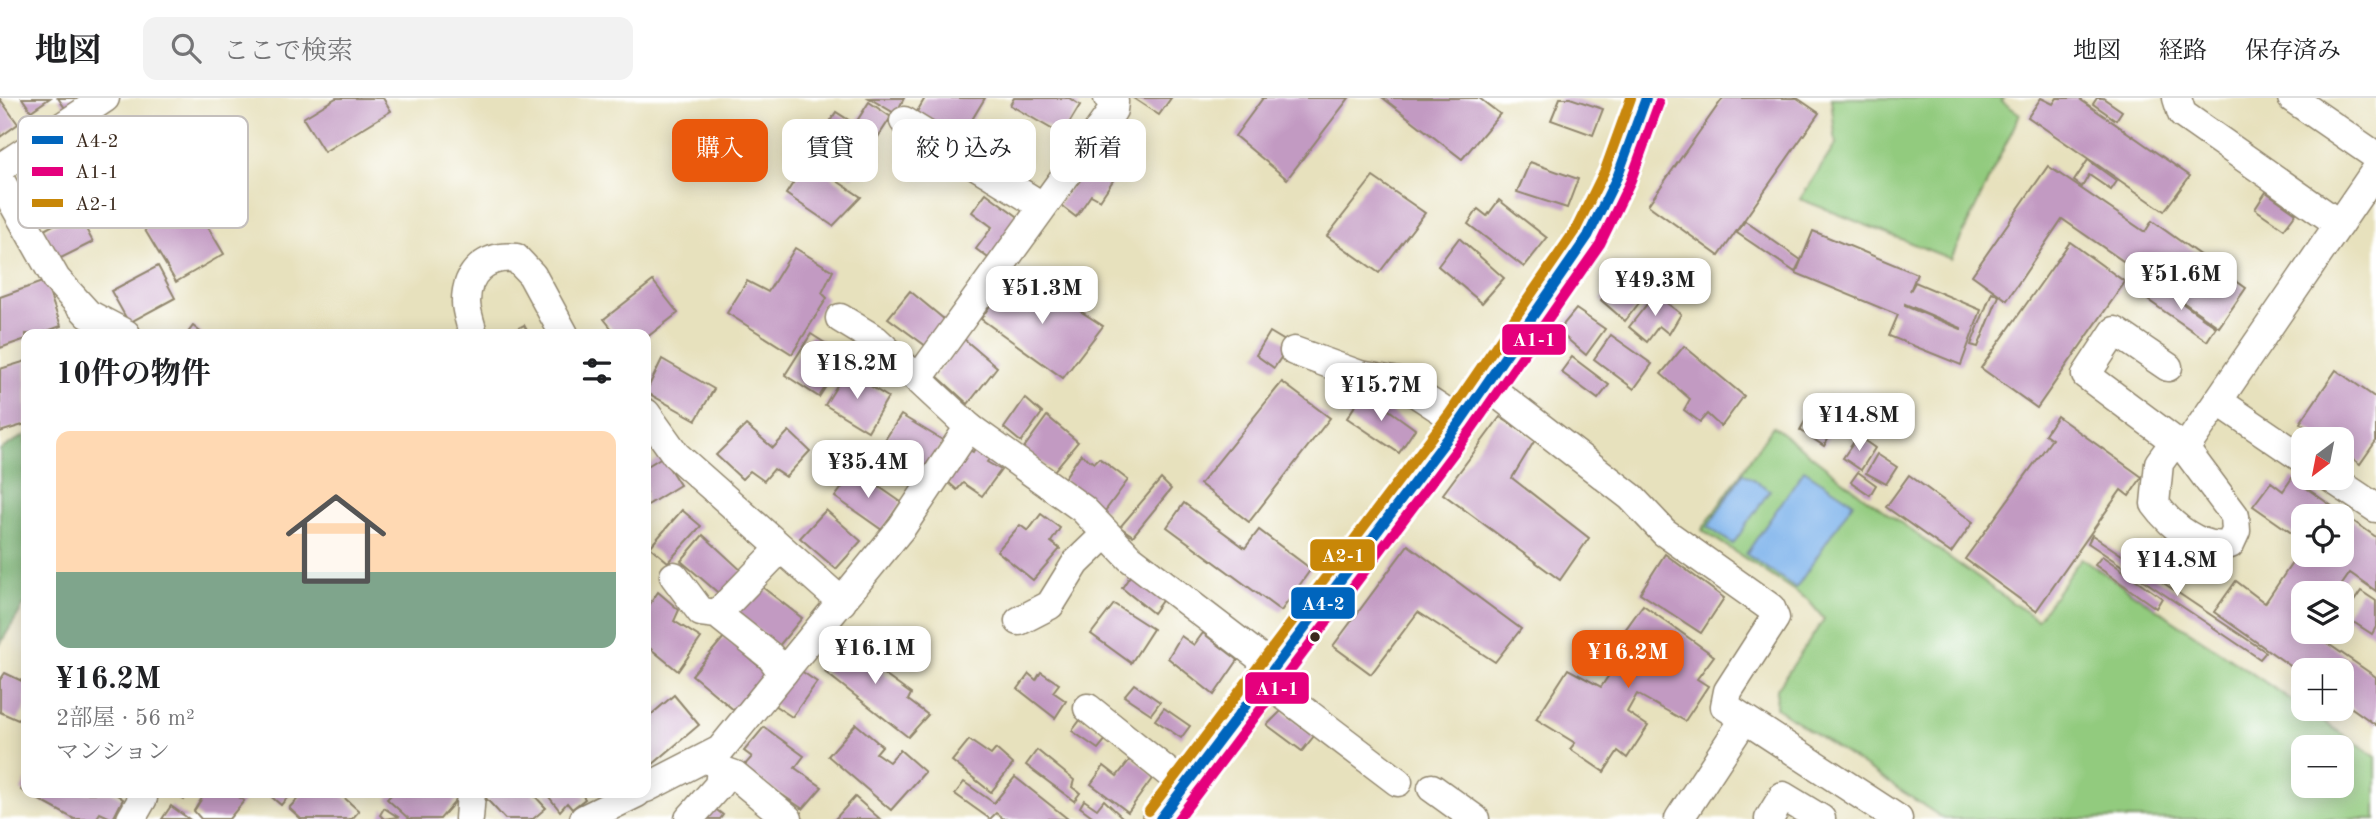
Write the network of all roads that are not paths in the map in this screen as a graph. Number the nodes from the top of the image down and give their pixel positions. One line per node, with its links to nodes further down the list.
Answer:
1 (105, 98): 6 (street)
2 (1108, 98): 13 (street)
3 (1646, 98): 24 (main road)
4 (2176, 98): 15 (street)
5 (2292, 98): 8 (street)
6 (78, 116)
7 (18, 156): 9 (street)
8 (2376, 156)
9 (0, 168)
10 (2376, 170): 15 (street)
11 (0, 180): 14 (street)
12 (1003, 182): 13 (street)
13 (1042, 206): 23 (street)
14 (18, 212)
15 (2339, 224): 25 (street)
16 (27, 228): 18 (street)
17 (840, 318): 23 (street)
18 (116, 329)
19 (472, 329): 20 (street)
20 (561, 329)
21 (1294, 351): 27 (street)
22 (2168, 368): 25 (street)
23 (919, 378): 28 (street)
24 (1486, 385): 27 (main road); 41 (street)
25 (2217, 401): 29 (street)
26 (651, 419): 33 (street)
27 (1460, 422): 39 (main road)
28 (969, 427): 32 (street); 35 (street)
29 (2291, 451)
30 (2349, 490): 31 (street)
31 (2376, 508)
32 (1106, 534): 37 (street); 39 (street)
33 (780, 549): 35 (street); 36 (street)
34 (674, 576): 36 (street)
35 (842, 602): 38 (street)
36 (718, 614): 38 (street)
37 (1019, 621)
38 (783, 673): 42 (street)
39 (1270, 675): 43 (street); 45 (main road)
40 (1088, 708): 45 (street)
41 (1744, 720): 57 (street); 60 (street)
42 (716, 764): 44 (street); 53 (street); 54 (street)
43 (1398, 782)
44 (651, 786)
45 (1185, 786): 55 (main road)
46 (1432, 788): 56 (street)
47 (143, 798): 50 (street)
48 (471, 798): 51 (street)
49 (627, 798): 52 (street)
50 (131, 819)
51 (469, 819)
52 (584, 819)
53 (689, 819)
54 (788, 819)
55 (1160, 819)
56 (1475, 819)
57 (1679, 819)
58 (1769, 819): 59 (street)
59 (1821, 819)
60 (1898, 819)

